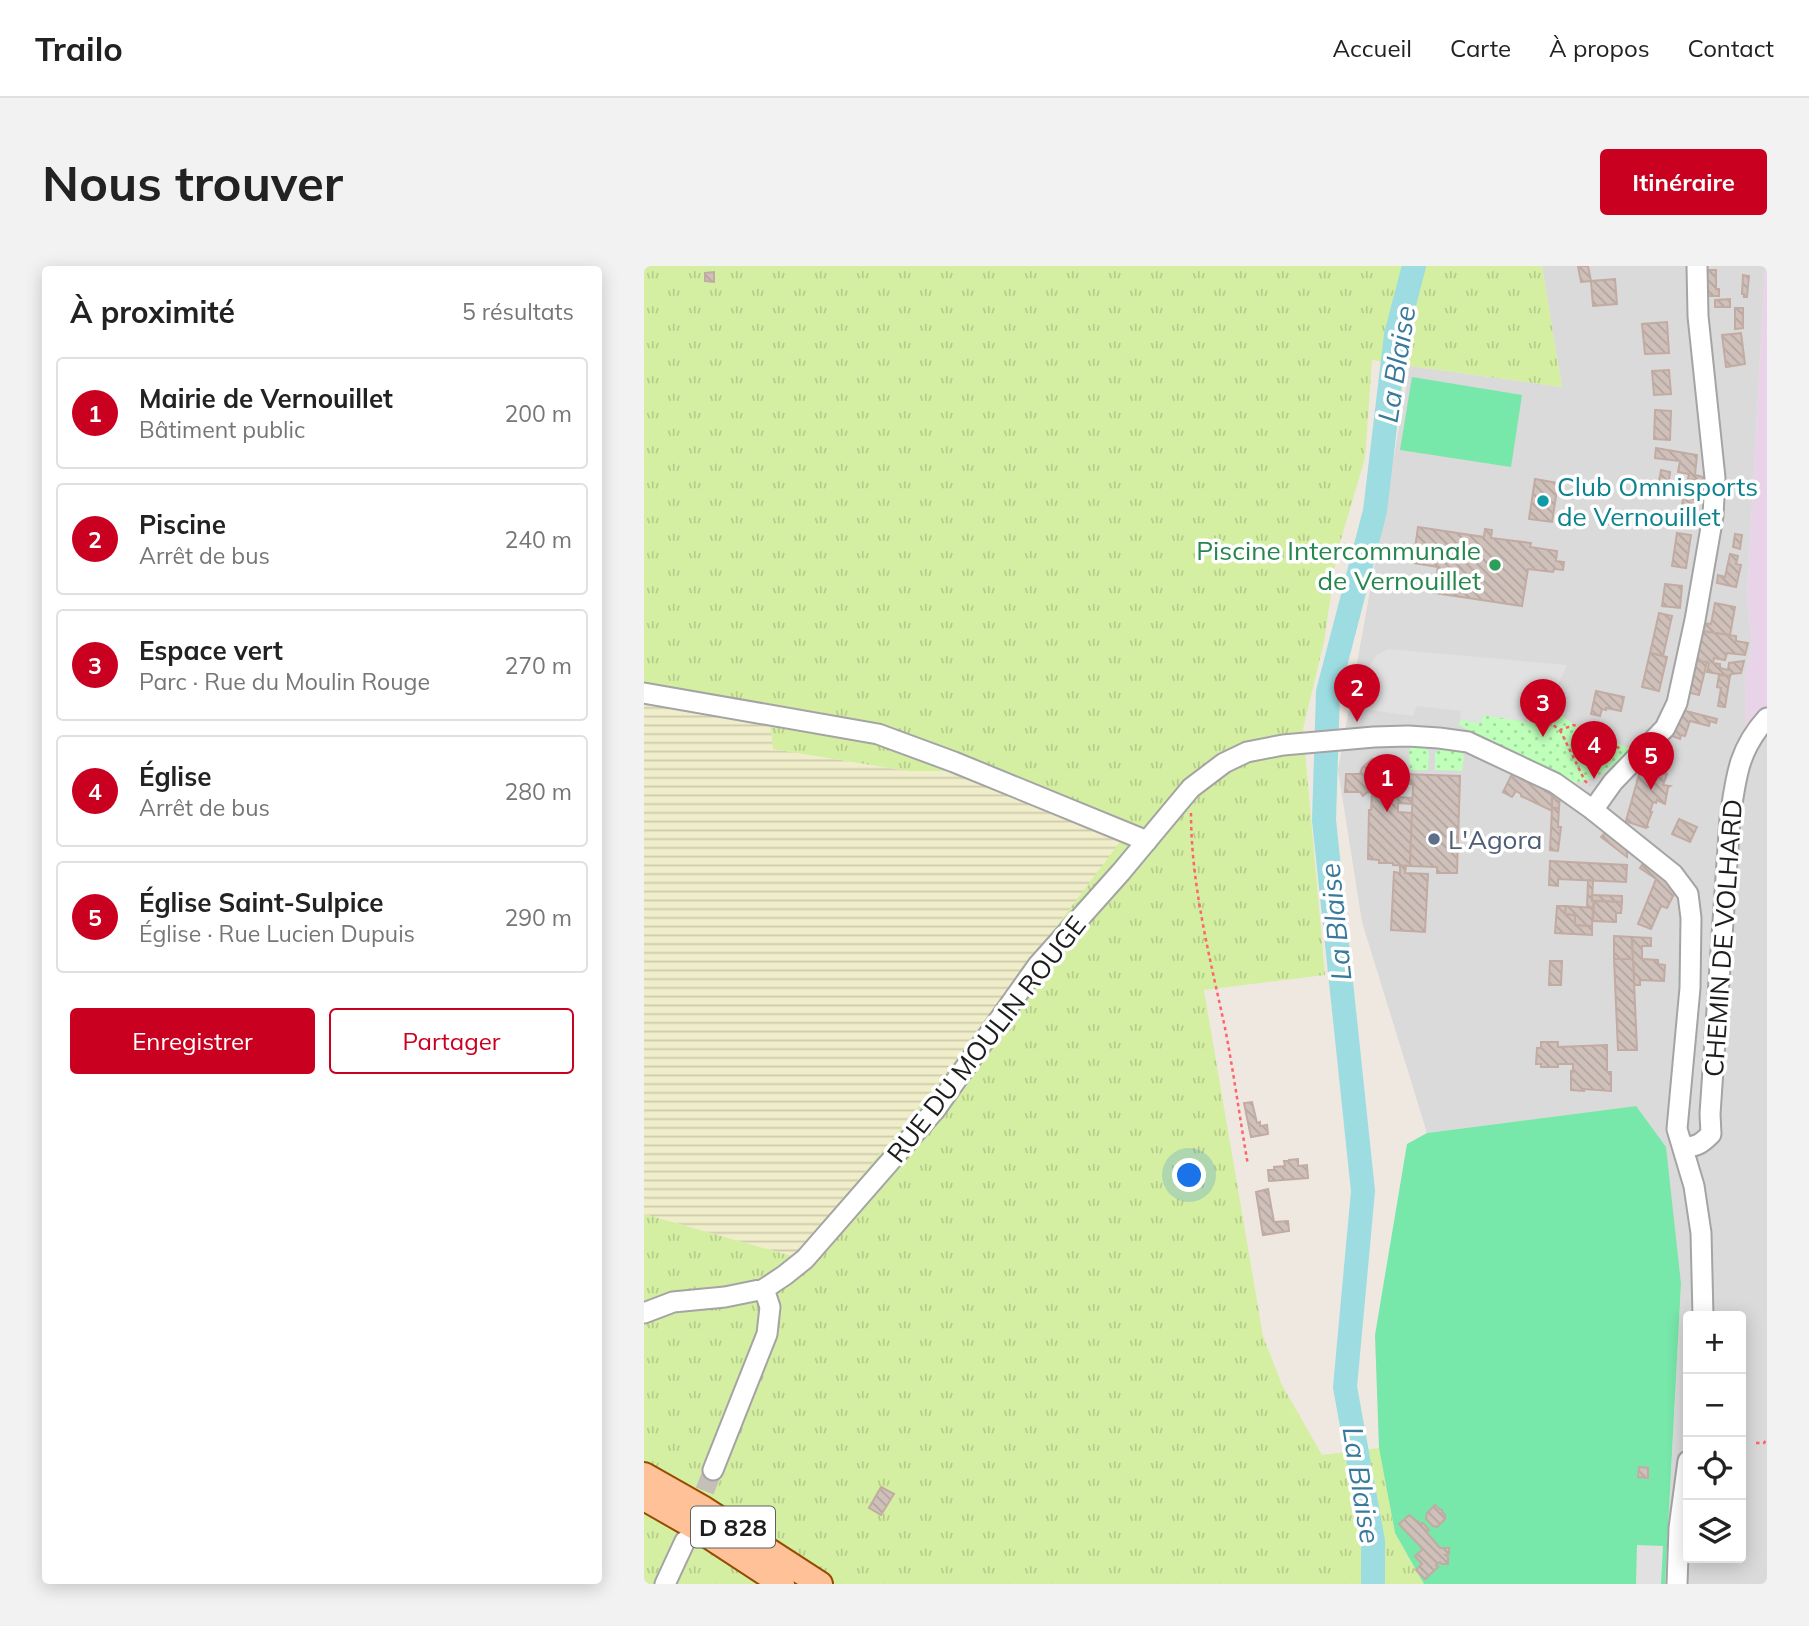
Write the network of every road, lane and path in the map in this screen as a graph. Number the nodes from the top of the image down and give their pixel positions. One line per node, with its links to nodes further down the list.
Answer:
1 (1697, 266): 6 (street)
2 (644, 693): 9 (street)
3 (1529, 714): 5 (path)
4 (1767, 718): 10 (street, CHEMIN DE VOLHARD)
5 (1560, 730): 6 (path); 8 (path)
6 (1637, 757): 8 (street)
7 (1191, 788): 8 (street, RUE DU MOULIN ROUGE); 9 (street, RUE DU MOULIN ROUGE); 11 (path)
8 (1599, 803): 10 (street, CHEMIN DE VOLHARD)
9 (1147, 841): 12 (street, RUE DU MOULIN ROUGE)
10 (1683, 1146): 13 (street, CHEMIN DE VOLHARD)
11 (1248, 1165)
12 (764, 1289): 14 (street, RUE DU MOULIN ROUGE); 17 (street)
13 (1703, 1311)
14 (644, 1312)
15 (1767, 1438): 16 (path)
16 (1756, 1443)
17 (713, 1470)
18 (644, 1475): 24 (main road, D 828)
19 (644, 1498): 23 (main road, D 828)
20 (1683, 1498): 25 (street)
21 (685, 1541): 22 (street)
22 (665, 1584)
23 (782, 1584)
24 (820, 1584)
25 (1677, 1584)

